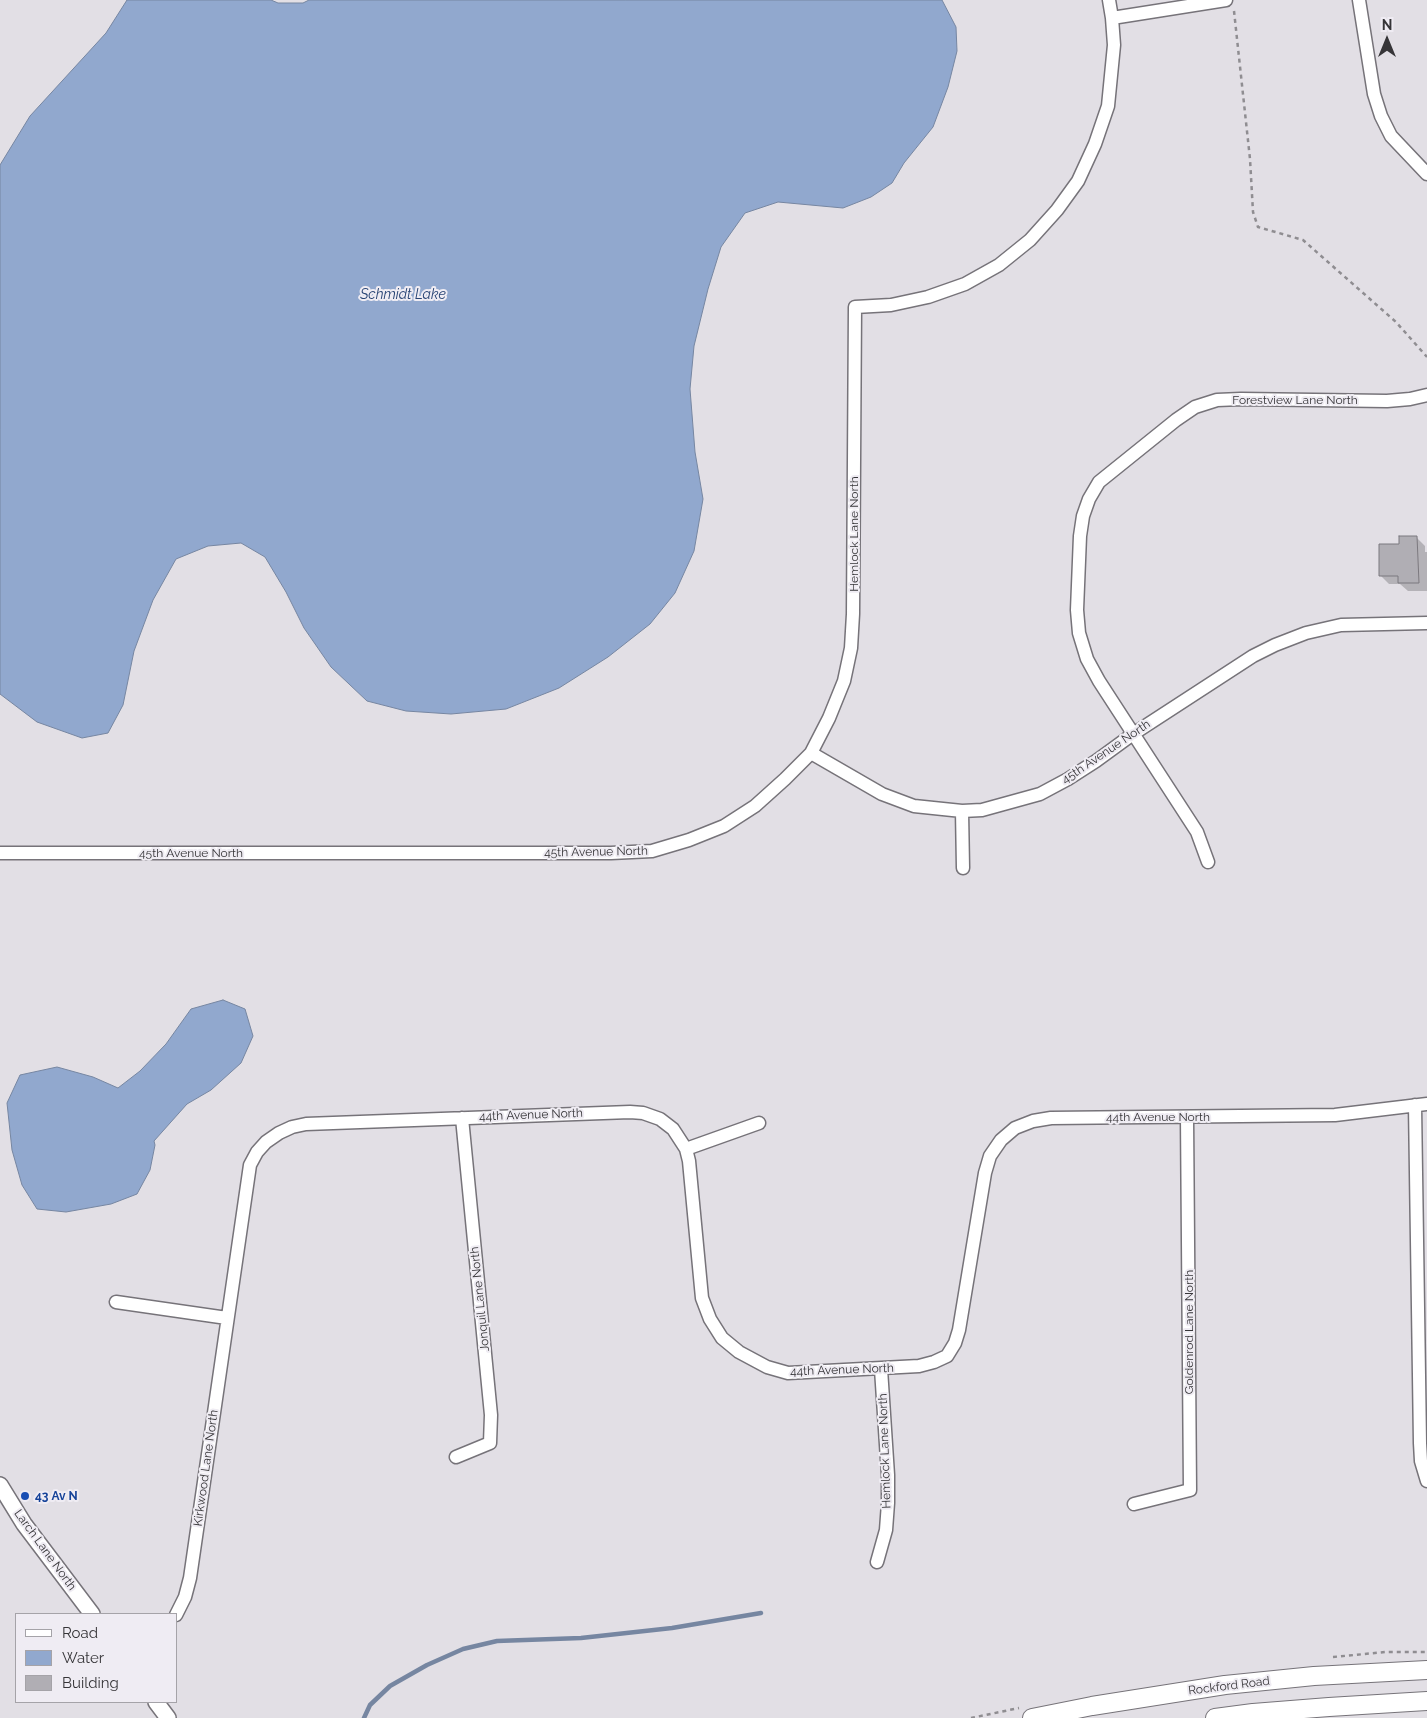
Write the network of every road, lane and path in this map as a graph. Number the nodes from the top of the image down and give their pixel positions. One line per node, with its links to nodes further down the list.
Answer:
1 (1108, 0): 4 (street)
2 (1360, 0): 5 (street)
3 (1230, 5): 4 (street); 6 (path)
4 (1112, 18): 10 (street, Hemlock Lane North)
5 (1427, 174)
6 (1427, 358)
7 (1427, 395): 9 (street, Forestview Lane North)
8 (1427, 623): 9 (street, 45th Avenue North)
9 (1133, 734): 11 (street, 45th Avenue North); 13 (street, Forestview Lane North)
10 (811, 753): 11 (street, 45th Avenue North); 12 (street, 45th Avenue North)
11 (962, 811): 14 (street)
12 (0, 852)
13 (1208, 862)
14 (963, 868)
15 (1421, 1105): 16 (street, 44th Avenue North); 25 (street)
16 (1187, 1117): 23 (street, 44th Avenue North); 27 (street, Goldenrod Lane North)
17 (462, 1118): 19 (street, 44th Avenue North); 20 (street, 44th Avenue North); 24 (street, Jonquil Lane North)
18 (759, 1123): 20 (street)
19 (266, 1142): 22 (street, Kirkwood Lane North)
20 (686, 1149): 23 (street, 44th Avenue North)
21 (116, 1302): 22 (street)
22 (227, 1318): 30 (street, Kirkwood Lane North)
23 (881, 1369): 28 (street, Hemlock Lane North)
24 (456, 1457)
25 (1427, 1481)
26 (0, 1486): 29 (street, Larch Lane North)
27 (1134, 1504)
28 (877, 1562)
29 (91, 1613)
30 (177, 1613)
31 (1427, 1670): 35 (main road, Rockford Road)
32 (1427, 1701): 36 (main road)
33 (157, 1703): 34 (street)
34 (168, 1718)
35 (1032, 1718)
36 (1216, 1718)

